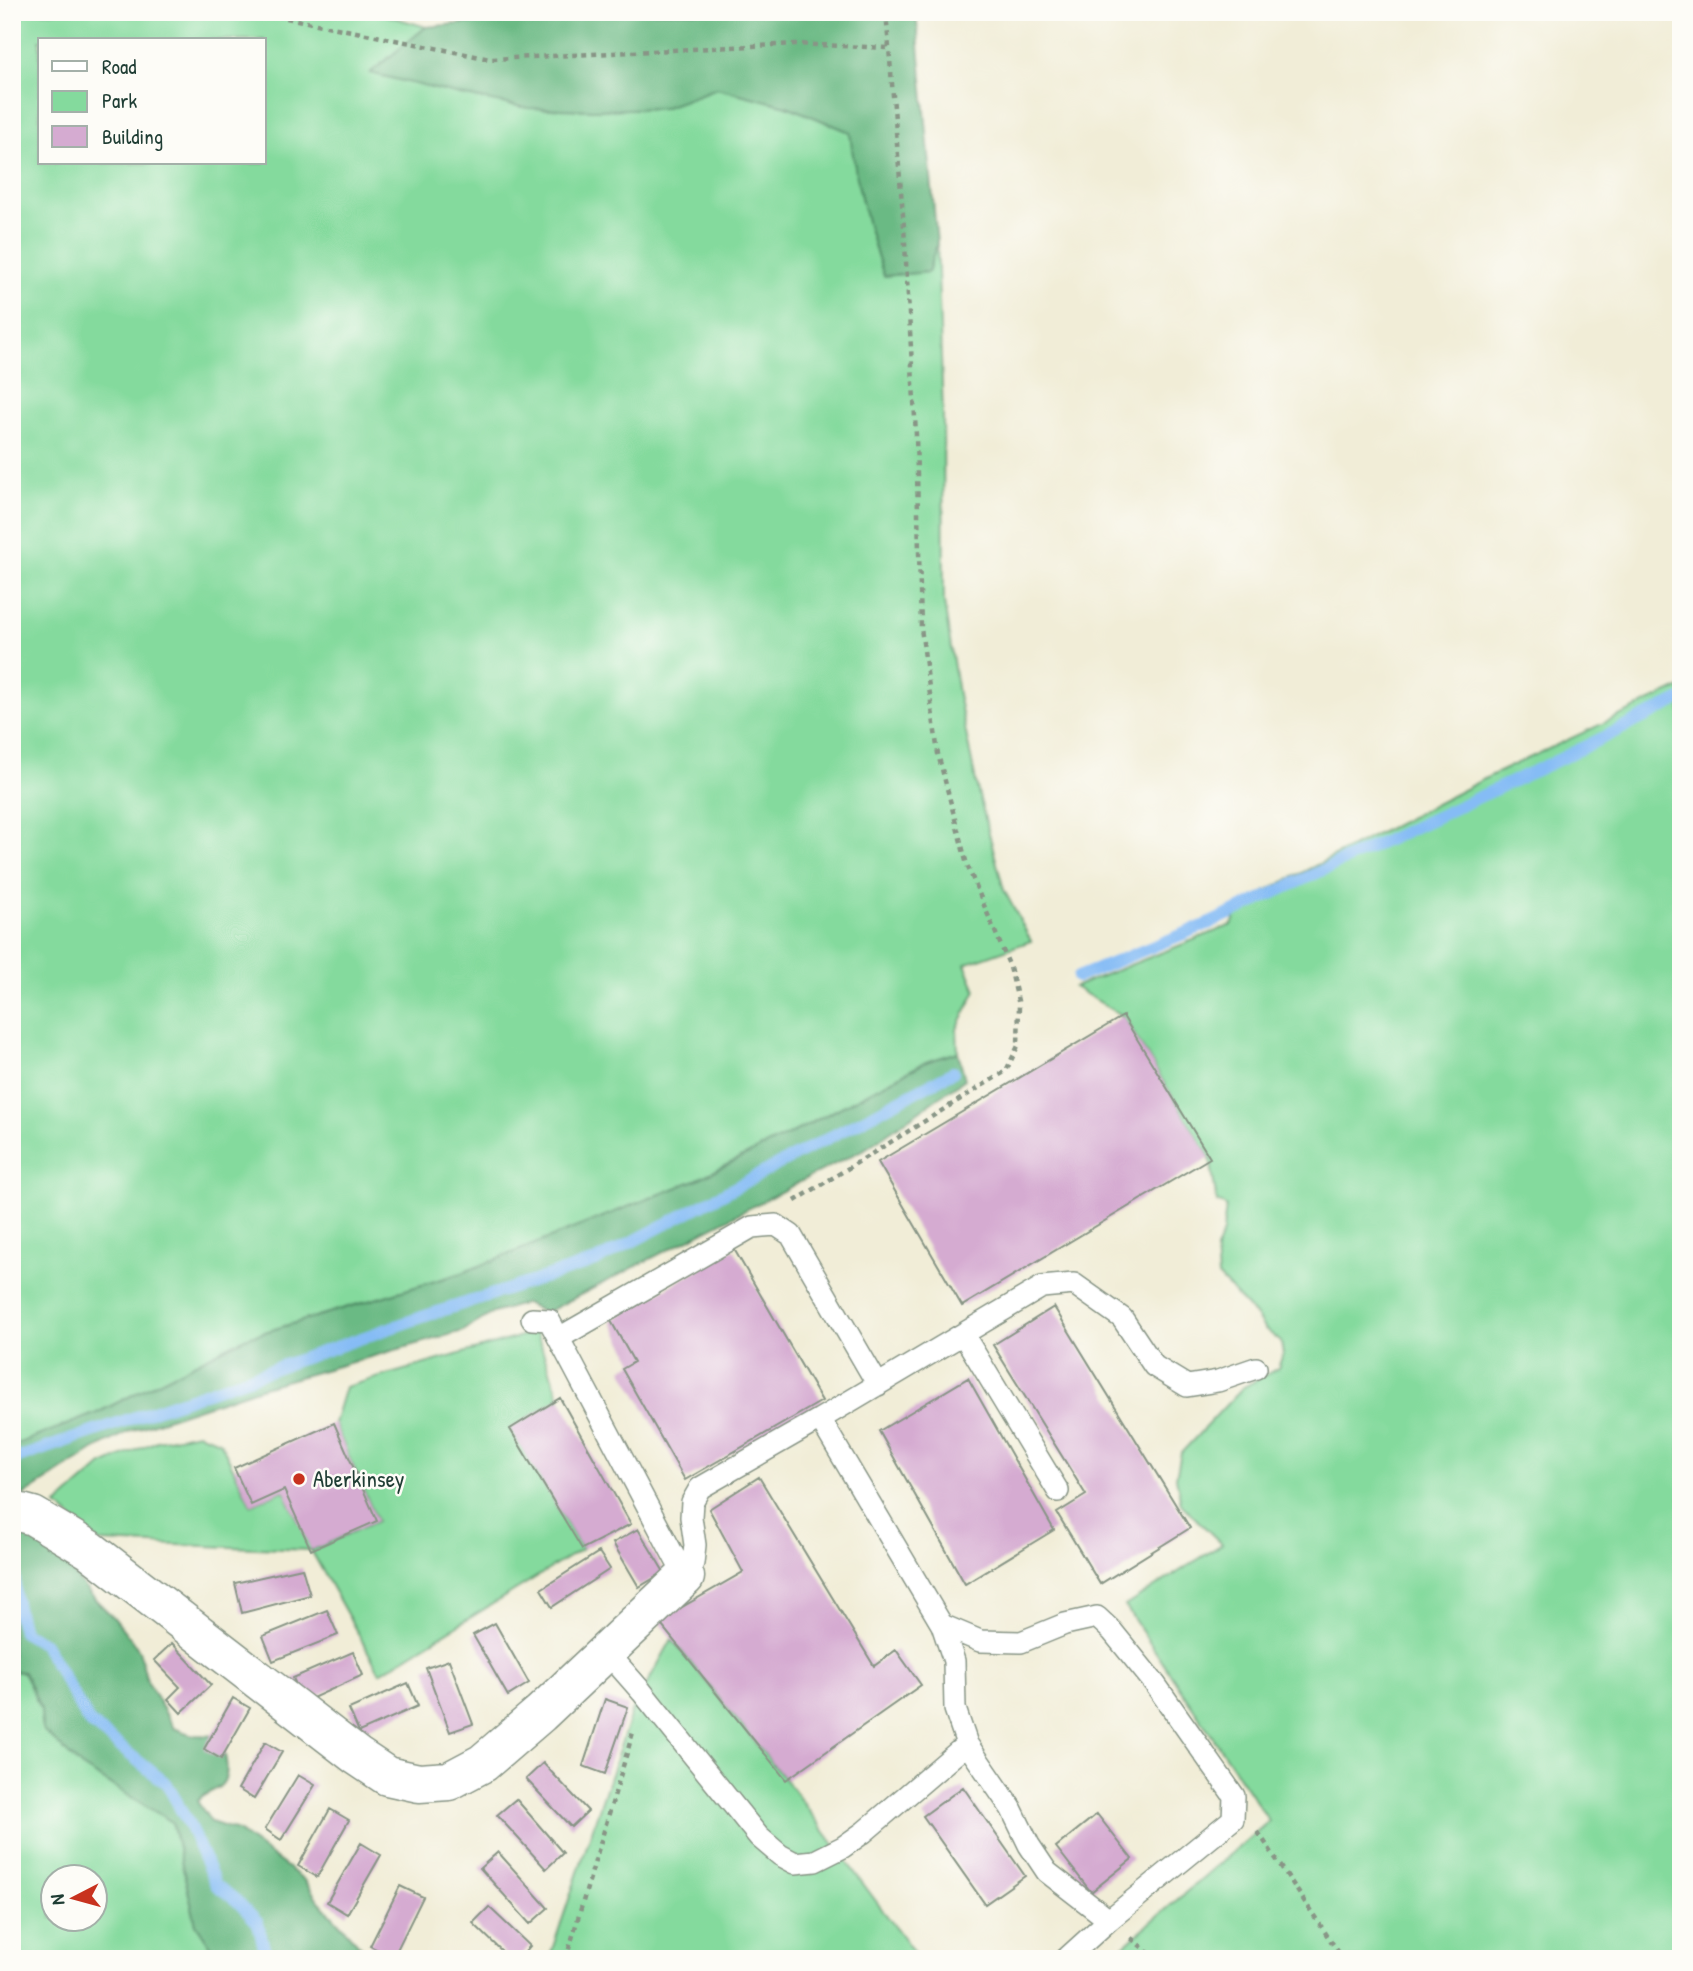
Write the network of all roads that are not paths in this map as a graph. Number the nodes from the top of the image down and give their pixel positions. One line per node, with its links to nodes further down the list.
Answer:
1 (532, 1319): 3 (lane)
2 (963, 1334): 4 (lane); 5 (lane); 7 (lane)
3 (559, 1338): 5 (lane); 9 (lane)
4 (1256, 1368)
5 (878, 1385): 6 (lane)
6 (820, 1419): 9 (lane); 10 (lane)
7 (1058, 1490)
8 (12, 1513): 11 (street)
9 (685, 1577): 11 (street)
10 (942, 1625): 12 (lane); 13 (lane)
11 (606, 1651): 12 (lane)
12 (967, 1744): 13 (lane)
13 (1109, 1920): 14 (lane)
14 (1066, 1959)

